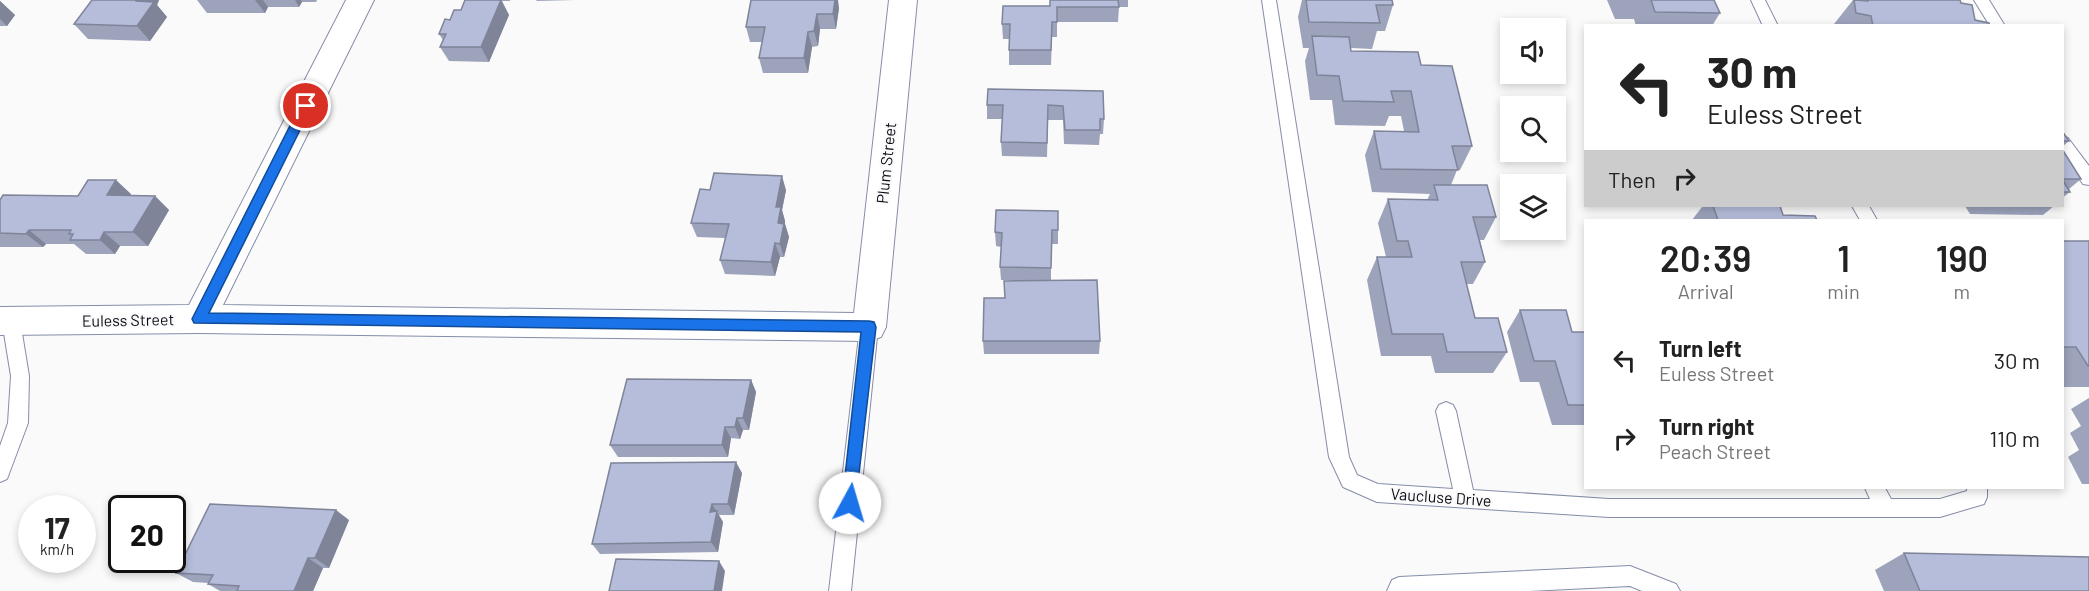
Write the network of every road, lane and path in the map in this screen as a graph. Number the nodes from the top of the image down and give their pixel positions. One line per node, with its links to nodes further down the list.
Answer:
1 (360, 0): 10 (street)
2 (903, 0): 12 (street, Plum Street)
3 (1269, 0): 17 (lane, Vaucluse Drive)
4 (1758, 0): 6 (lane)
5 (1981, 0): 7 (lane)
6 (1770, 24)
7 (1997, 24)
8 (2064, 145): 9 (lane)
9 (2089, 179)
10 (199, 319): 11 (street, Euless Street); 12 (street, Euless Street)
11 (6, 321): 14 (lane)
12 (869, 327): 20 (lane)
13 (1446, 411): 17 (lane)
14 (0, 473)
15 (1876, 489): 18 (lane)
16 (1977, 489): 18 (lane, Vaucluse Drive)
17 (1465, 499): 18 (lane, Vaucluse Drive)
18 (1885, 508)
19 (1398, 589): 21 (lane)
20 (840, 591)
21 (1669, 591)

